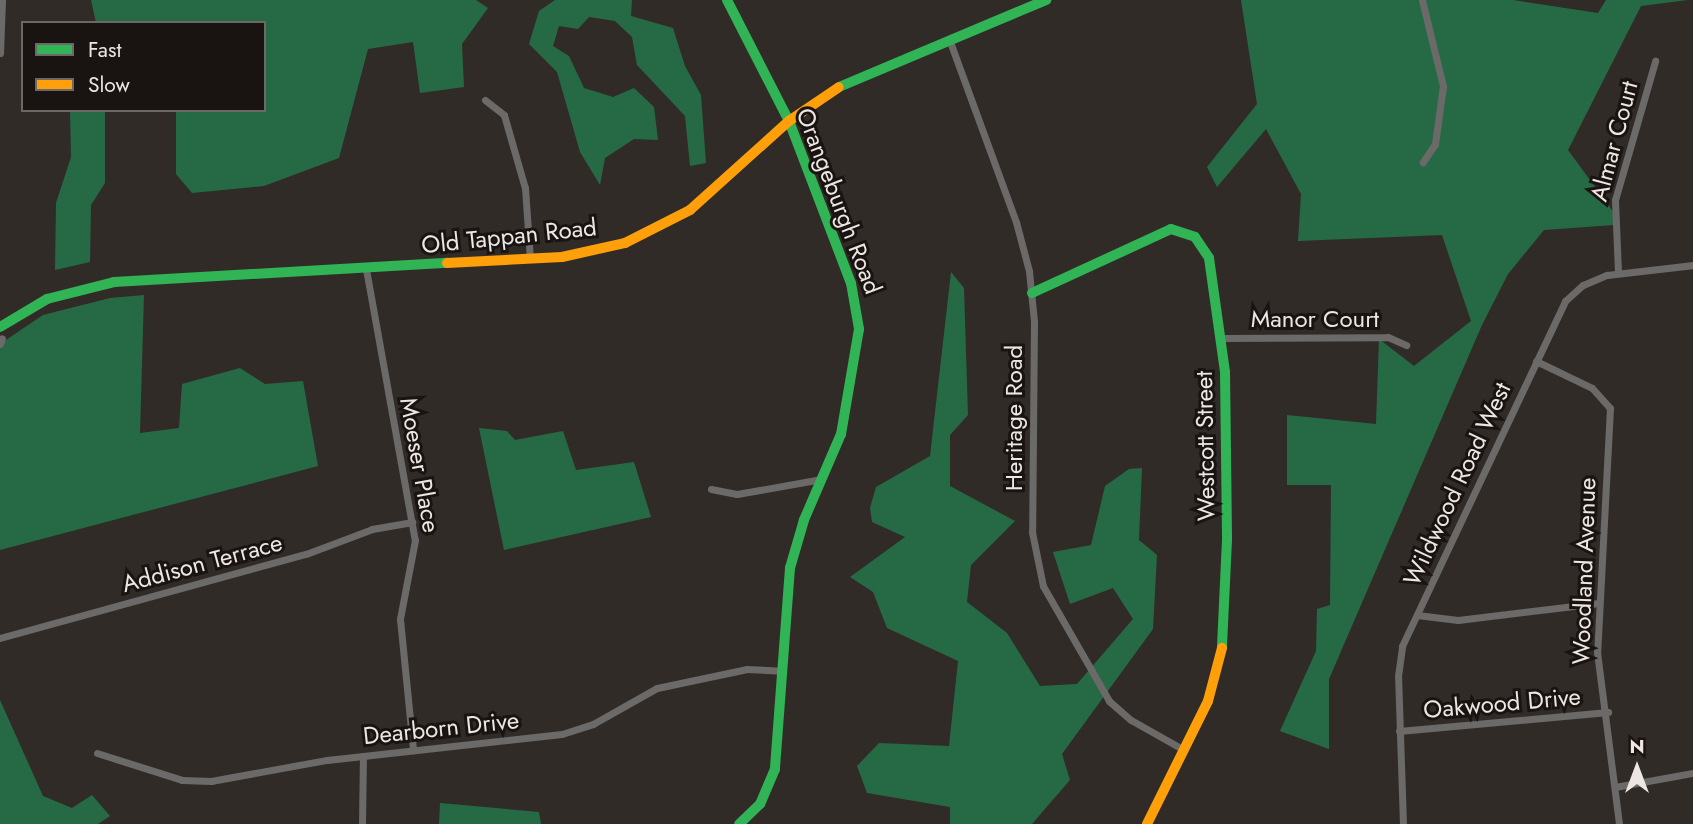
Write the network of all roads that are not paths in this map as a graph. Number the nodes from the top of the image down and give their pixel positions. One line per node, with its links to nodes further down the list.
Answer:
1 (2, 0): 7 (street)
2 (727, 0): 10 (street, Orangeburgh Road)
3 (1046, 0): 5 (street, Old Tappan Road)
4 (1422, 0): 11 (street)
5 (1029, 3): 6 (street, Old Tappan Road)
6 (949, 39): 10 (street, Old Tappan Road); 16 (street, Heritage Road)
7 (0, 52)
8 (1655, 61): 15 (street, Almar Court)
9 (485, 100): 12 (street)
10 (789, 121): 12 (street, Old Tappan Road); 21 (street, Orangeburgh Road)
11 (1423, 162)
12 (530, 259): 14 (street, Old Tappan Road)
13 (1693, 265): 15 (street, Wildwood Road West)
14 (366, 269): 17 (street, Old Tappan Road); 23 (street, Moeser Place)
15 (1618, 272): 20 (street, Wildwood Road West)
16 (1032, 293): 18 (street, Westcott Street); 31 (street, Heritage Road)
17 (1, 337)
18 (1224, 338): 19 (street, Manor Court); 31 (street, Westcott Street)
19 (1406, 345)
20 (1536, 361): 24 (street, Woodland Avenue); 25 (street, Wildwood Road West)
21 (822, 479): 22 (street); 27 (street, Orangeburgh Road)
22 (710, 489)
23 (412, 522): 26 (street, Addison Terrace); 30 (street, Moeser Place)
24 (1598, 603): 25 (street); 28 (street, Woodland Avenue)
25 (1417, 615): 29 (street, Wildwood Road West)
26 (0, 638)
27 (781, 671): 30 (street, Dearborn Drive); 37 (street, Orangeburgh Road)
28 (1608, 712): 29 (street, Oakwood Drive); 35 (street, Woodland Avenue)
29 (1399, 731): 39 (street, Wildwood Road West)
30 (414, 750): 33 (street, Dearborn Drive)
31 (1184, 750): 38 (street, Westcott Street)
32 (97, 753): 33 (street, Dearborn Drive)
33 (363, 756): 36 (street)
34 (1693, 774): 35 (street)
35 (1615, 787): 40 (street, Woodland Avenue)
36 (362, 824)
37 (739, 824)
38 (1147, 824)
39 (1404, 824)
40 (1619, 824)

